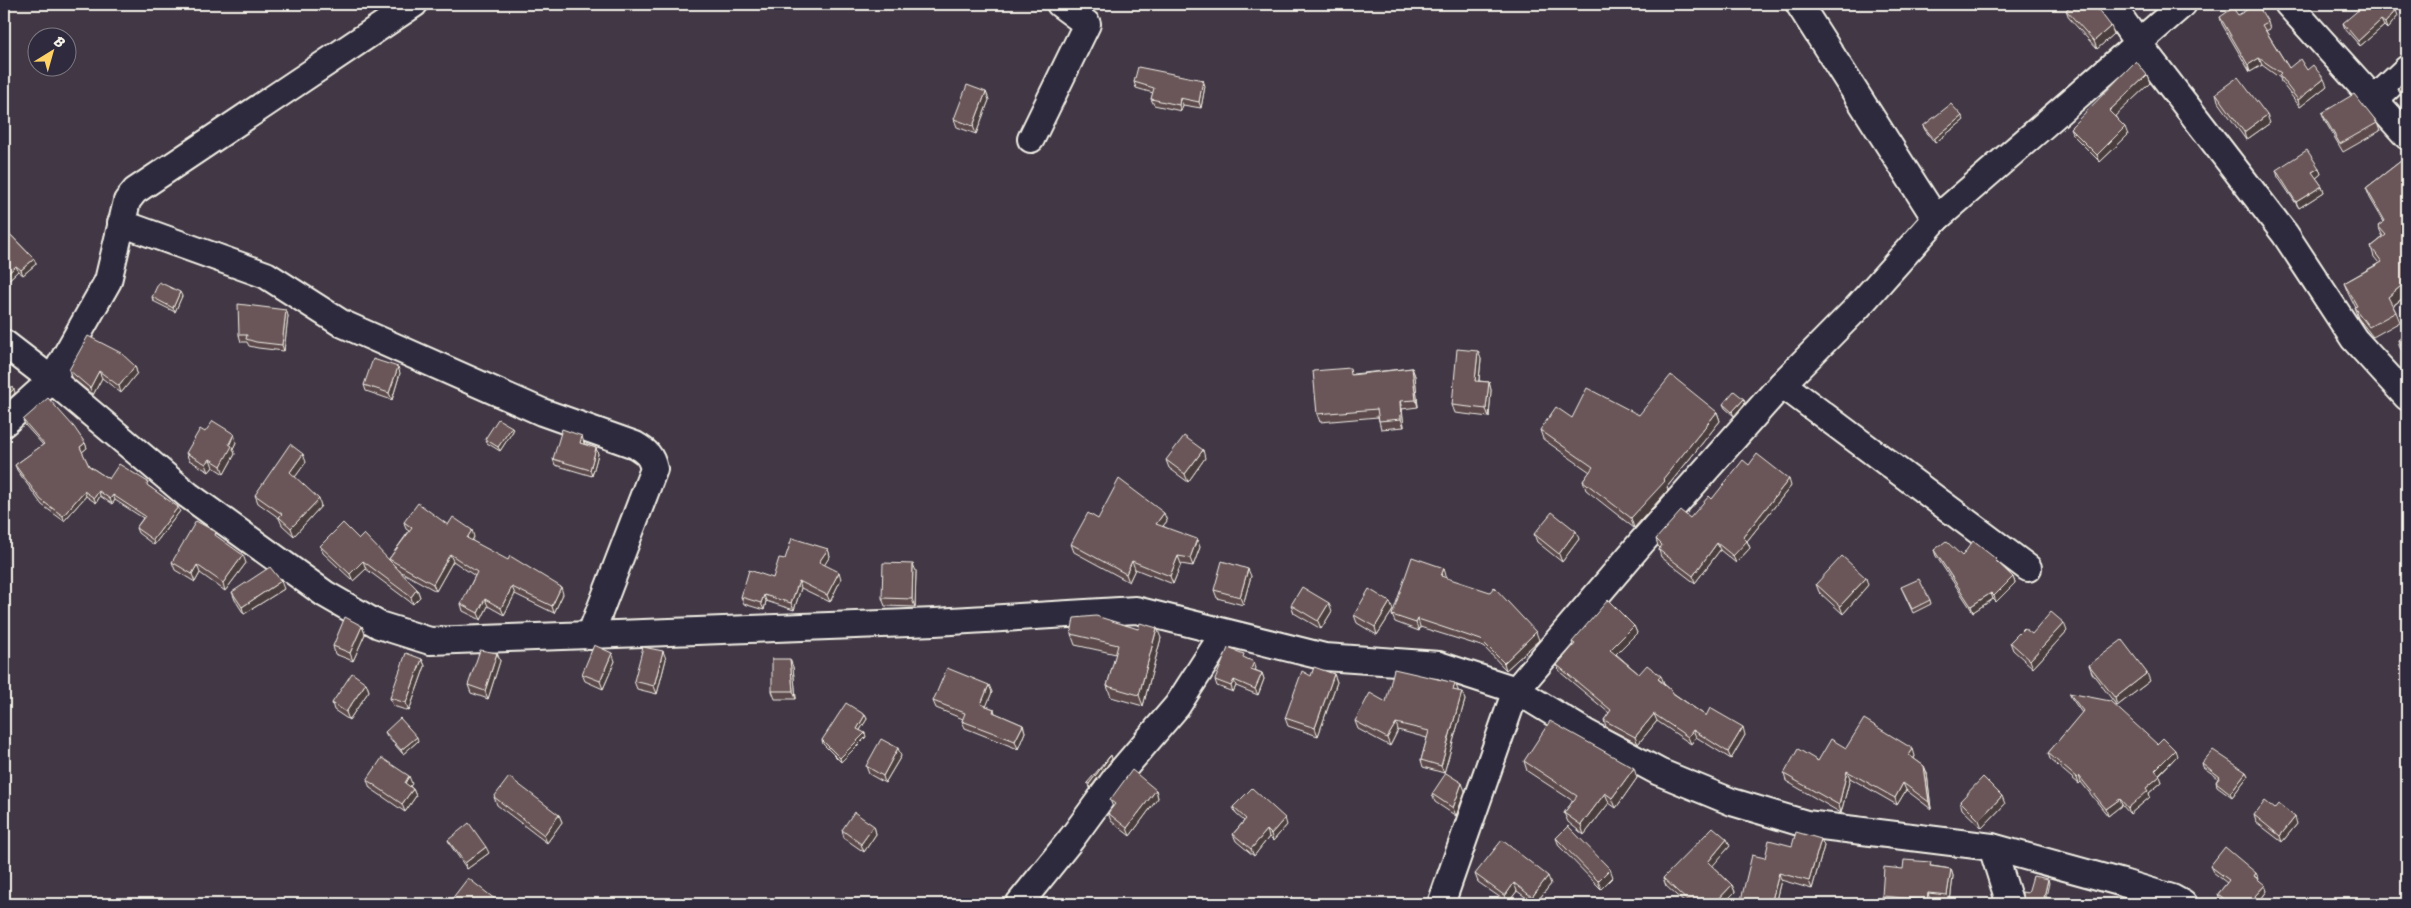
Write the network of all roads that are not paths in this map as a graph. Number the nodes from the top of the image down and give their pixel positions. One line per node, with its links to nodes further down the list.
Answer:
1 (414, 4): 13 (street)
2 (1060, 4): 11 (street)
3 (1798, 4): 12 (street)
4 (2110, 4): 7 (street)
5 (2183, 4): 7 (street)
6 (2288, 4): 9 (street)
7 (2138, 43): 12 (street); 17 (street)
8 (2407, 69): 9 (street)
9 (2374, 100): 10 (street)
10 (2407, 136)
11 (1031, 139)
12 (1936, 219): 16 (street)
13 (121, 223): 15 (street); 21 (street)
14 (4, 343): 15 (street)
15 (52, 380): 18 (street); 21 (street)
16 (1782, 384): 19 (street); 22 (street)
17 (2407, 397)
18 (4, 423)
19 (2028, 568)
20 (1224, 633): 21 (street); 22 (street); 24 (street)
21 (590, 636)
22 (1516, 690): 23 (street); 25 (street)
23 (1992, 848): 26 (street); 27 (street)
24 (1019, 904)
25 (1441, 904)
26 (2010, 904)
27 (2183, 904)

